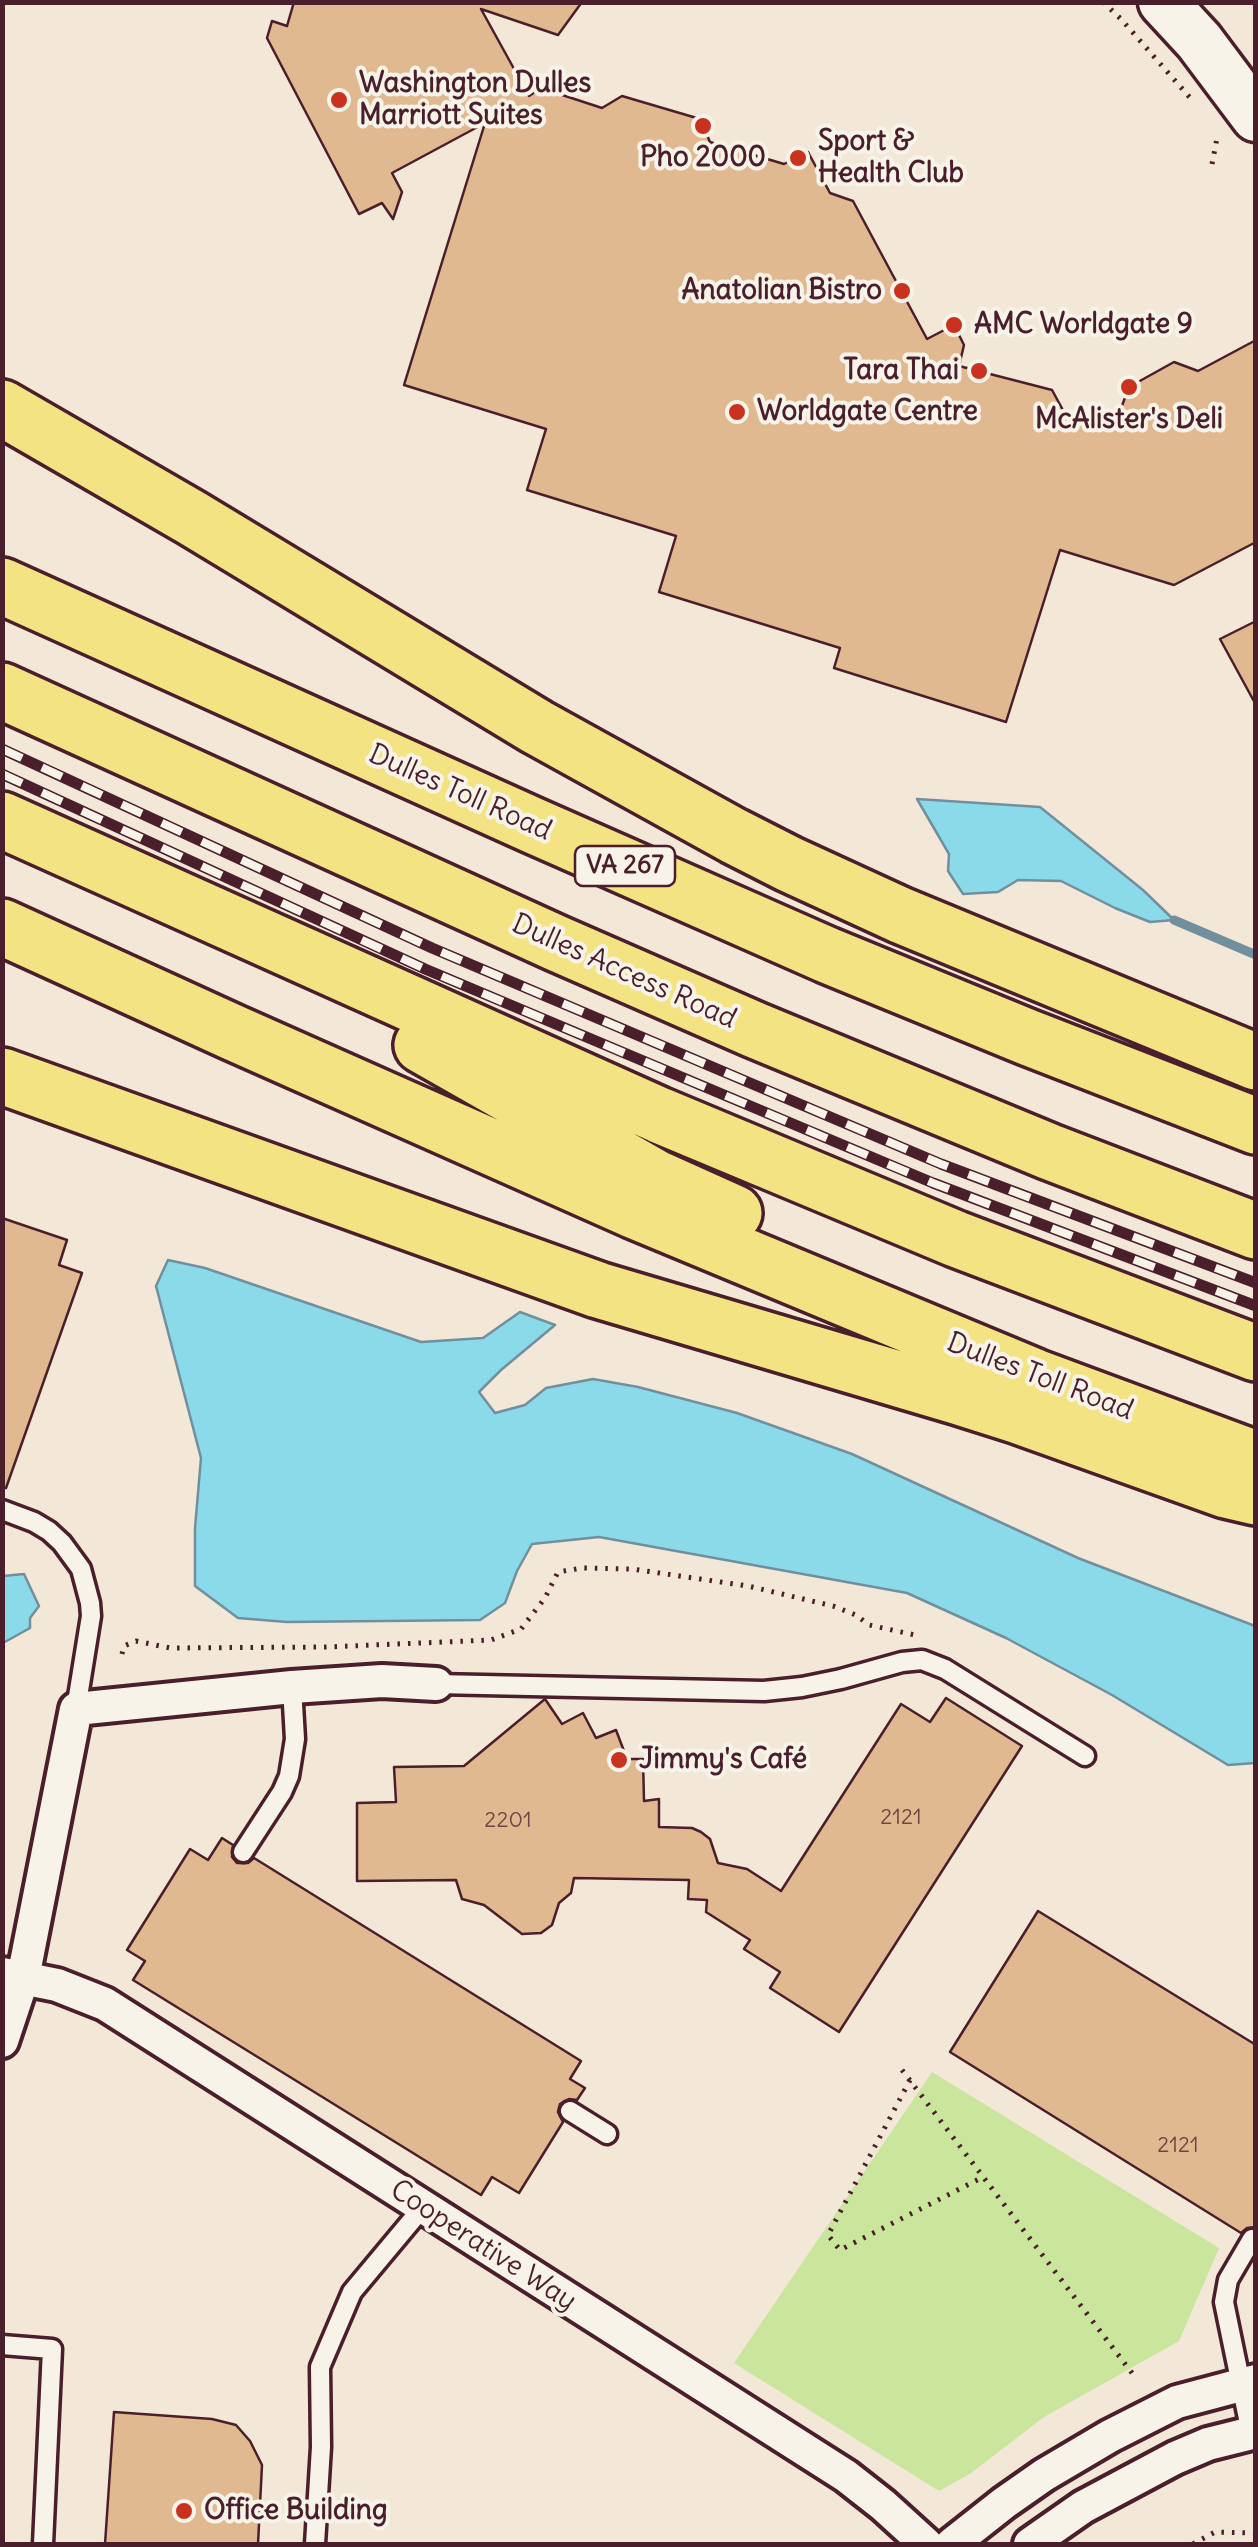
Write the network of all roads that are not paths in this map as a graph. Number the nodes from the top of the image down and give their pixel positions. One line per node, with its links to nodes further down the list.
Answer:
1 (1163, 2): 2 (street)
2 (1237, 125)
3 (2, 408): 9 (highway)
4 (2, 586): 11 (highway, Dulles Toll Road / VA 267)
5 (2, 692): 12 (highway, Dulles Access Road)
6 (2, 820): 7 (highway)
7 (60, 847): 13 (highway); 14 (highway)
8 (2, 927): 14 (highway, Dulles Toll Road)
9 (1256, 1062)
10 (2, 1076): 16 (highway)
11 (1256, 1126)
12 (1256, 1231)
13 (1256, 1353)
14 (1035, 1376): 15 (highway, Dulles Toll Road)
15 (1256, 1459)
16 (1256, 1497)
17 (2, 1510): 20 (lane)
18 (436, 1684): 19 (street); 21 (lane)
19 (292, 1687): 20 (street); 22 (lane)
20 (76, 1710): 23 (street)
21 (1085, 1756)
22 (243, 1852)
23 (13, 1976): 24 (street); 27 (street, Cooperative Way)
24 (2, 2040)
25 (570, 2111): 26 (lane)
26 (607, 2134)
27 (423, 2208): 33 (lane); 34 (street, Cooperative Way)
28 (1252, 2239): 30 (lane)
29 (2, 2346): 32 (lane)
30 (1248, 2383): 31 (lane); 35 (street)
31 (1253, 2433): 36 (street)
32 (42, 2544)
33 (315, 2544)
34 (926, 2544)
35 (952, 2544)
36 (1030, 2544)

